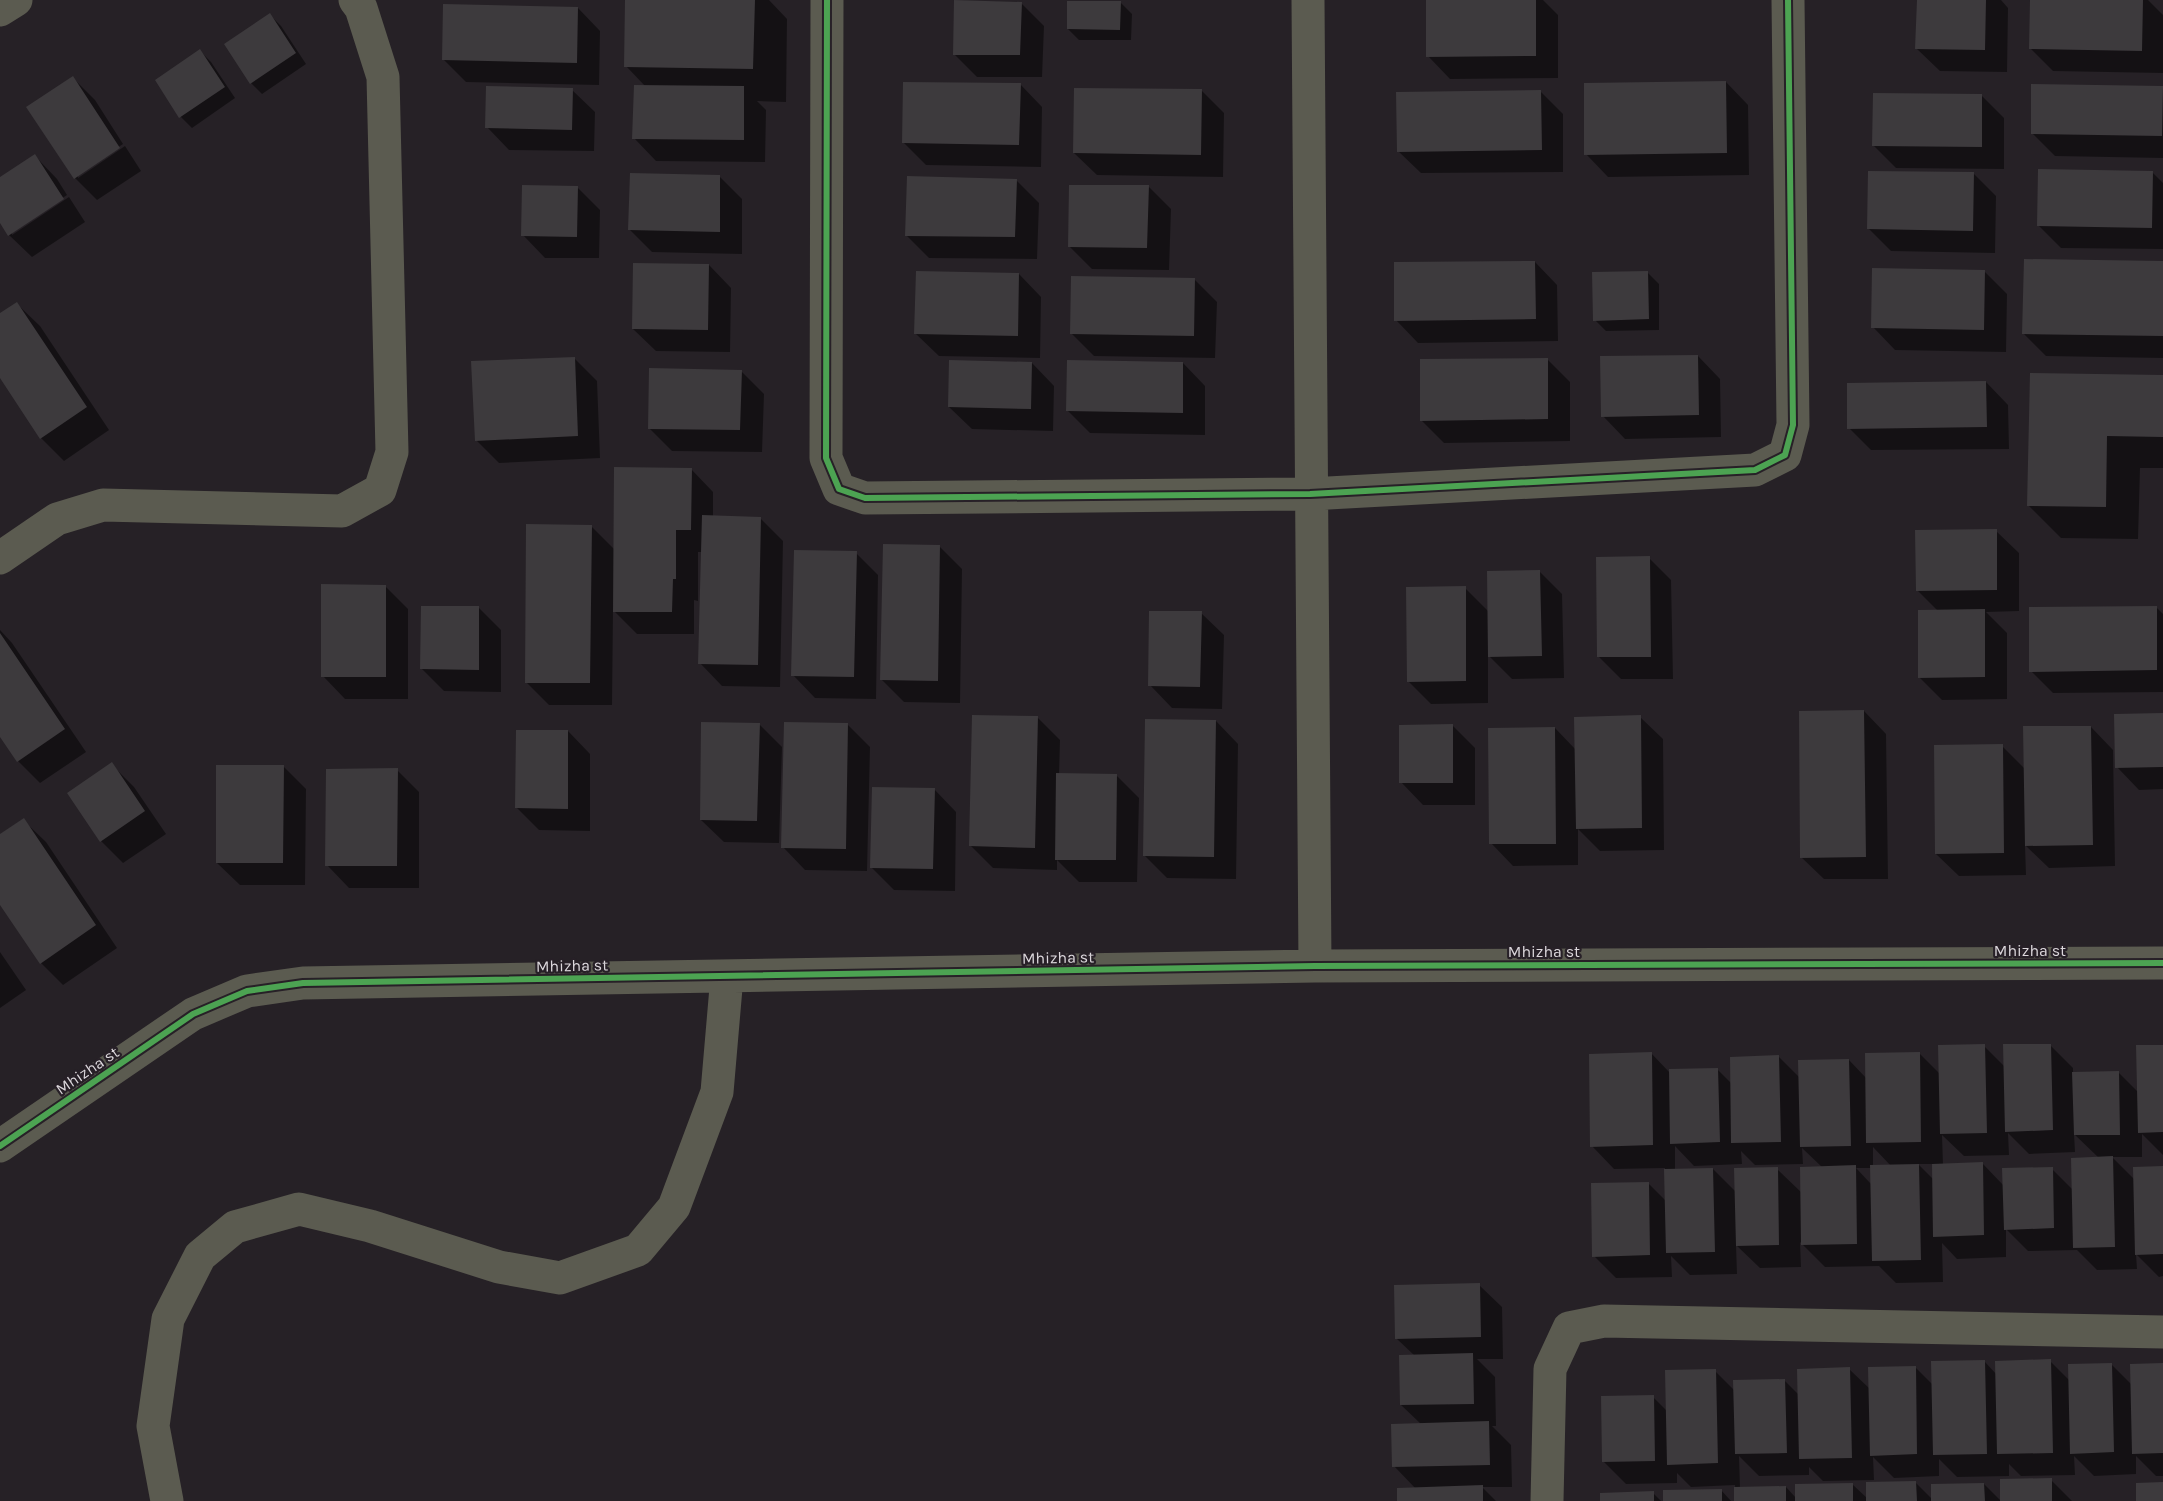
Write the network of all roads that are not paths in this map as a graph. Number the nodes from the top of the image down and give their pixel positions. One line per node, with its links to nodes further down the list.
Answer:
1 (16, 0): 6 (street)
2 (355, 0): 8 (street)
3 (827, 0): 7 (street)
4 (1308, 0): 7 (street)
5 (1788, 0): 7 (street)
6 (0, 10)
7 (1310, 494): 10 (street)
8 (0, 558)
9 (2163, 963): 10 (street, Mhizha st)
10 (1315, 966): 11 (street, Mhizha st)
11 (727, 976): 12 (street, Mhizha st); 14 (street)
12 (0, 1146)
13 (2163, 1332): 15 (street)
14 (167, 1501)
15 (1547, 1501)

